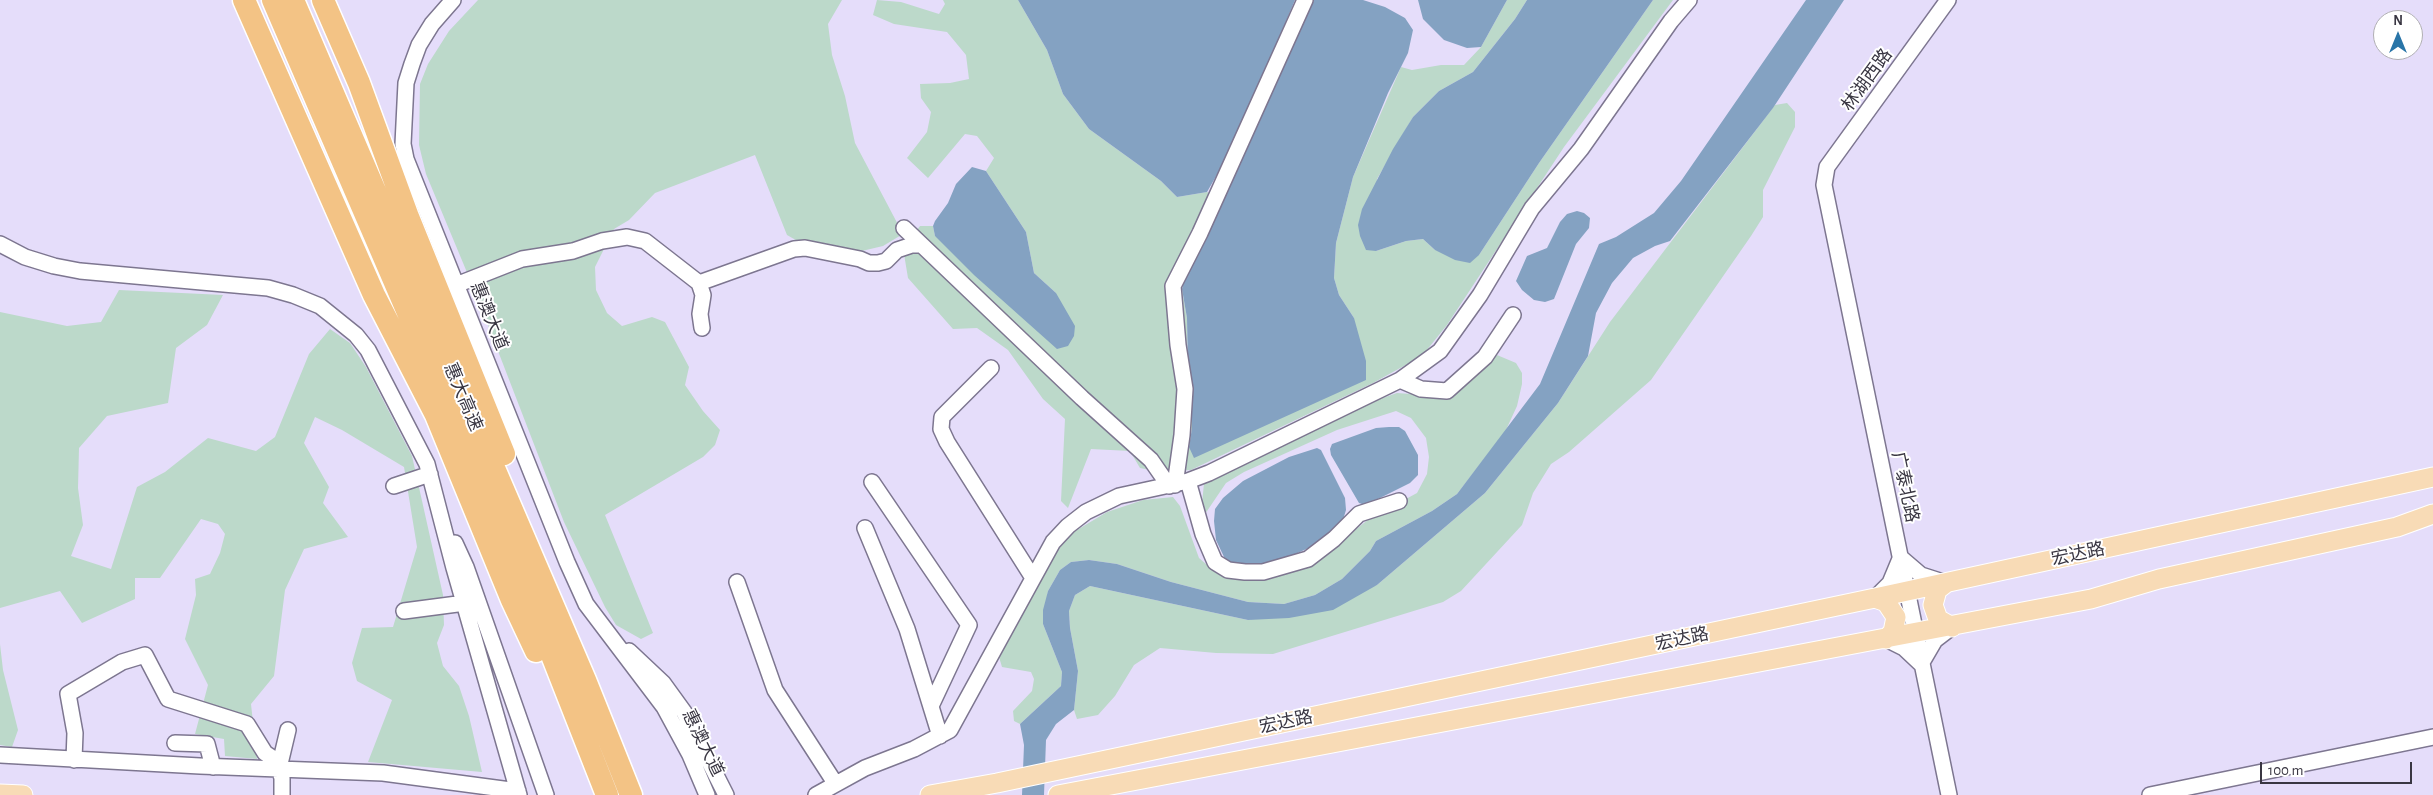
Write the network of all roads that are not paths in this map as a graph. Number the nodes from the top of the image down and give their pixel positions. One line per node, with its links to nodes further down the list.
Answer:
1 (244, 0): 42 (highway)
2 (272, 0): 42 (highway, 惠大高速)
3 (293, 0): 41 (highway, 惠大高速)
4 (323, 0): 41 (highway)
5 (453, 0): 14 (street, 惠澳大道)
6 (1305, 0): 22 (street)
7 (1689, 0): 18 (street)
8 (1948, 0): 9 (street, 林湖西路)
9 (1824, 185): 28 (street, 广泰北路)
10 (904, 228): 12 (street)
11 (0, 244): 19 (street)
12 (922, 245): 13 (street); 22 (street)
13 (699, 283): 14 (street); 16 (street)
14 (456, 285): 38 (street, 惠澳大道)
15 (1513, 315): 18 (street)
16 (702, 328)
17 (991, 368): 29 (street)
18 (1400, 380): 22 (street)
19 (430, 474): 23 (street); 26 (street)
20 (2433, 477): 31 (main road, 宏达路)
21 (872, 482): 43 (street)
22 (1178, 484): 24 (street); 29 (street)
23 (394, 486)
24 (1399, 501)
25 (2433, 514): 36 (main road, 宏达路)
26 (442, 516): 34 (street); 57 (street)
27 (865, 528): 43 (street)
28 (1900, 557): 31 (street); 32 (street, 广泰北路); 33 (street)
29 (1033, 578): 45 (street)
30 (737, 582): 52 (street)
31 (1946, 583): 32 (main road, 宏达路); 36 (main road)
32 (1907, 591): 33 (main road, 宏达路); 37 (street, 广泰北路)
33 (1875, 598): 39 (main road); 63 (main road, 宏达路)
34 (465, 603): 35 (street); 53 (street)
35 (404, 611)
36 (1952, 627): 37 (main road, 宏达路); 40 (street)
37 (1915, 634): 39 (main road, 宏达路); 40 (street, 广泰北路)
38 (615, 639): 60 (street, 惠澳大道); 61 (street)
39 (1886, 639): 40 (street); 64 (main road, 宏达路)
40 (1921, 664): 65 (street, 广泰北路)
41 (585, 680): 59 (highway, 惠大高速)
42 (567, 694): 58 (highway, 惠大高速)
43 (931, 706): 45 (street)
44 (288, 730): 50 (street)
45 (940, 736): 52 (street)
46 (2433, 736): 66 (street)
47 (175, 743): 51 (street)
48 (0, 755): 49 (street)
49 (74, 760): 50 (street); 51 (street)
50 (280, 766): 51 (street); 53 (street); 56 (street)
51 (213, 767)
52 (835, 783): 62 (street)
53 (518, 793)
54 (0, 794): 55 (main road)
55 (23, 795)
56 (282, 795)
57 (546, 795)
58 (606, 795)
59 (631, 795)
60 (707, 795)
61 (726, 795)
62 (816, 795)
63 (930, 795)
64 (1058, 795)
65 (1949, 795)
66 (2150, 795)

